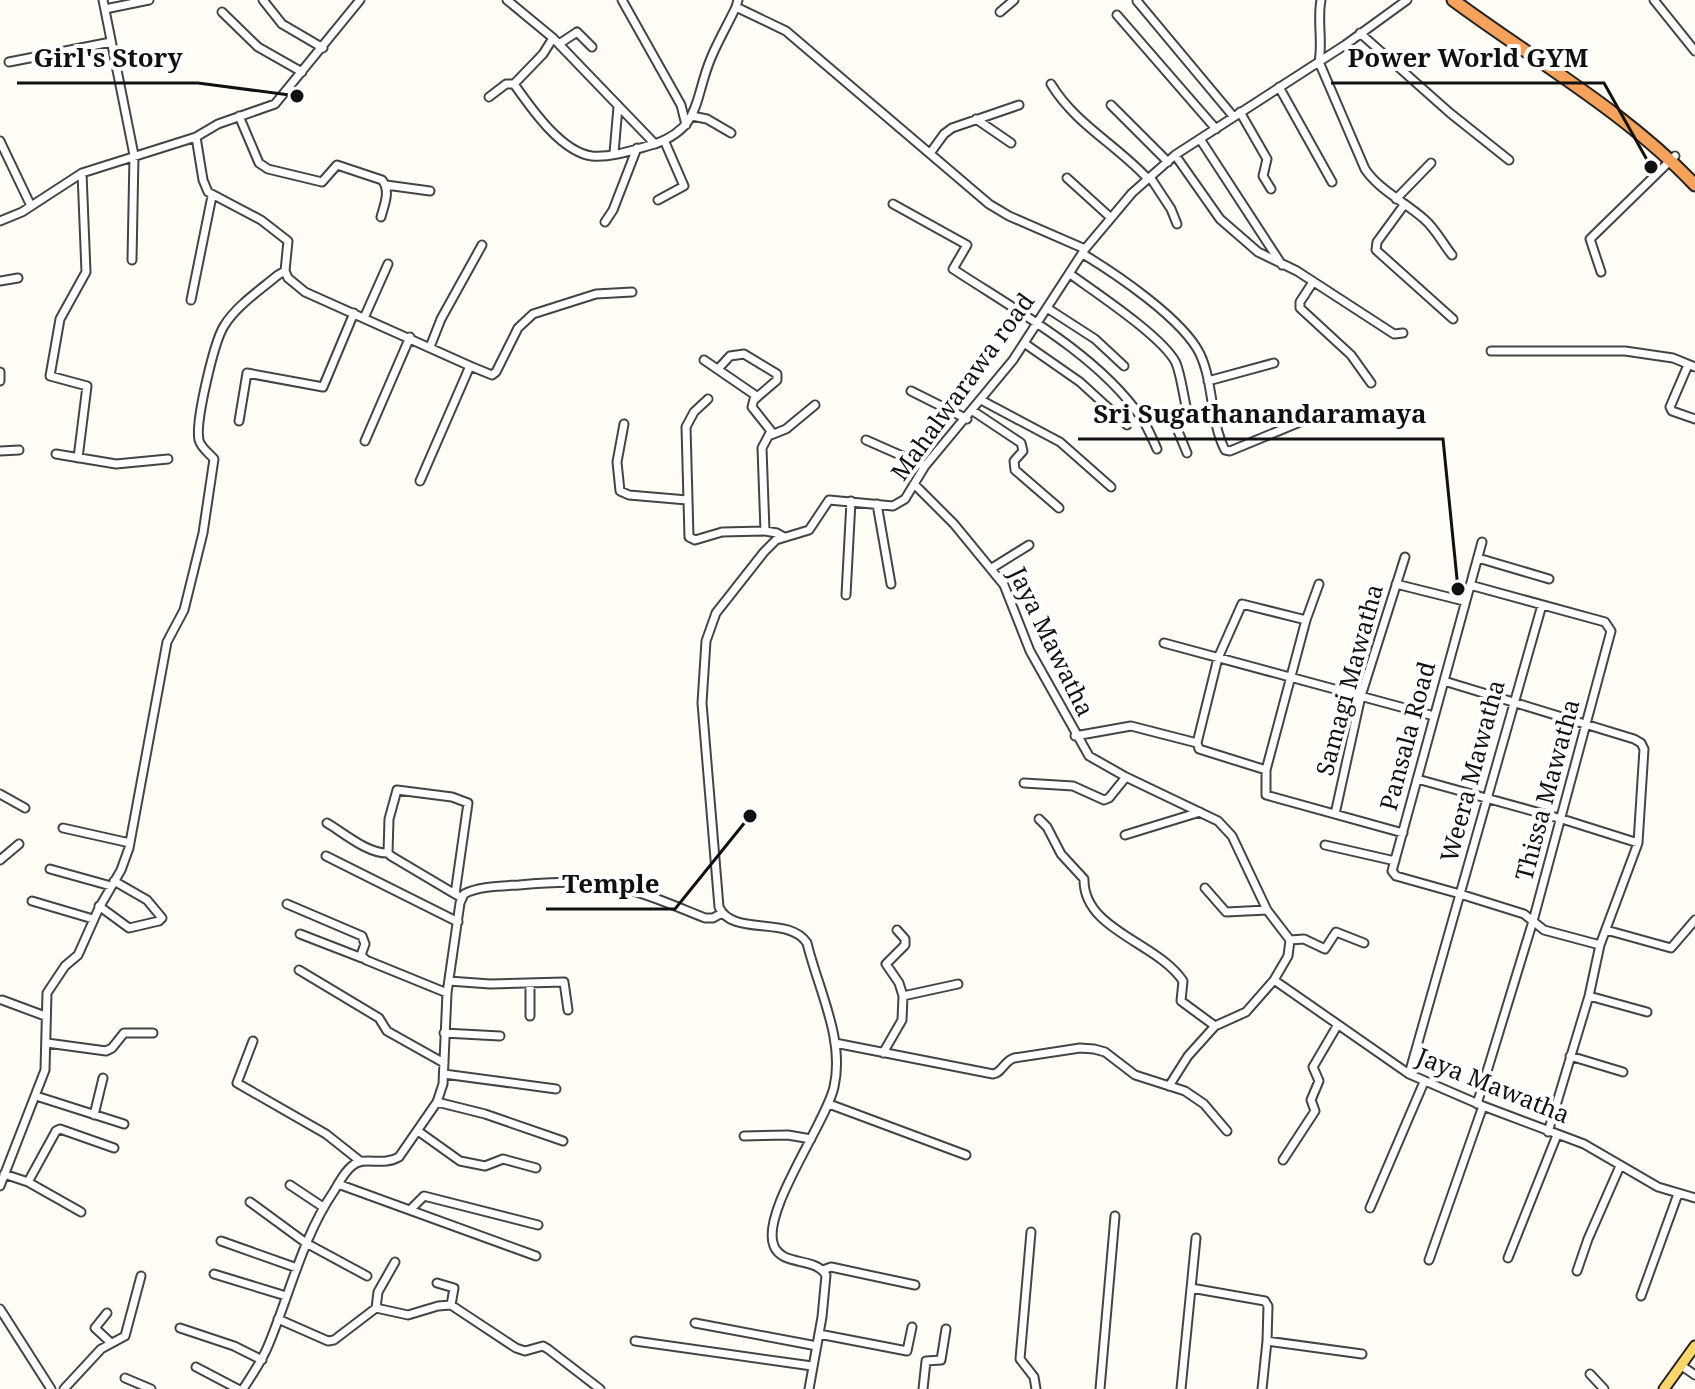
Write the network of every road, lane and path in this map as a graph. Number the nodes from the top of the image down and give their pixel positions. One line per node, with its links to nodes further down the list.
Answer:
1 (149, 0): 14 (street)
2 (263, 0): 22 (street)
3 (360, 0): 22 (street)
4 (507, 0): 19 (street)
5 (622, 0): 38 (street)
6 (1014, 0): 16 (street)
7 (1321, 0): 25 (street)
8 (1407, 0): 18 (street, Mahalwarawa road)
9 (1453, 0): 52 (highway)
10 (1462, 0): 52 (highway)
11 (1654, 0): 23 (street)
12 (1137, 1): 34 (street)
13 (737, 3): 36 (street); 48 (street)
14 (104, 4): 20 (street)
15 (222, 12): 26 (street)
16 (1000, 12)
17 (1117, 15): 39 (street)
18 (1360, 33): 25 (street, Mahalwarawa road); 53 (street)
19 (556, 41): 21 (street); 27 (street); 33 (street)
20 (111, 42): 24 (street); 50 (street)
21 (592, 47)
22 (323, 48): 26 (street)
23 (1695, 51)
24 (9, 62)
25 (1319, 62): 29 (street, Mahalwarawa road); 66 (street)
26 (302, 72): 35 (street)
27 (514, 84): 30 (street); 49 (street)
28 (1051, 84): 59 (street)
29 (1279, 87): 34 (street, Mahalwarawa road); 60 (street)
30 (489, 97)
31 (1019, 105): 37 (street)
32 (1111, 105): 54 (street)
33 (618, 107): 46 (street); 49 (street)
34 (1236, 114): 39 (street, Mahalwarawa road); 63 (street)
35 (239, 116): 41 (street); 61 (street)
36 (692, 116): 38 (street); 40 (street)
37 (976, 119): 45 (street); 48 (street)
38 (686, 125): 43 (street)
39 (1216, 129): 42 (street, Mahalwarawa road)
40 (731, 133)
41 (196, 137): 50 (street); 65 (street)
42 (1200, 139): 51 (street, Mahalwarawa road); 81 (street)
43 (664, 140): 46 (street); 67 (street)
44 (0, 141): 70 (street)
45 (1011, 143)
46 (655, 144): 47 (street)
47 (637, 148): 49 (street); 74 (street)
48 (931, 152): 77 (street)
49 (614, 153)
50 (134, 155): 56 (street); 79 (street)
51 (1175, 155): 54 (street, Mahalwarawa road); 81 (street)
52 (1673, 158): 57 (highway); 62 (highway); 83 (street)
53 (1509, 160)
54 (1168, 162): 59 (street, Mahalwarawa road)
55 (1431, 163): 66 (street)
56 (82, 173): 70 (street); 130 (street)
57 (1695, 177)
58 (1067, 178): 72 (street)
59 (1149, 178): 72 (street, Mahalwarawa road); 75 (street)
60 (1332, 182)
61 (386, 185): 64 (street); 71 (street)
62 (1695, 185)
63 (1271, 189)
64 (430, 191)
65 (212, 196): 82 (street); 89 (street)
66 (1396, 199): 69 (street)
67 (658, 200)
68 (893, 204): 94 (street)
69 (1404, 205): 78 (street); 93 (street)
70 (31, 206): 73 (street)
71 (381, 217)
72 (1110, 217): 77 (street, Mahalwarawa road)
73 (0, 221)
74 (605, 222)
75 (1177, 224)
76 (482, 245): 98 (street)
77 (1084, 251): 84 (street, Mahalwarawa road); 108 (street)
78 (1452, 255)
79 (132, 260)
80 (388, 264): 92 (street)
81 (1283, 267): 87 (street)
82 (285, 271): 91 (street); 181 (street)
83 (1601, 272)
84 (1070, 274): 90 (street, Mahalwarawa road); 128 (street)
85 (18, 278): 86 (street)
86 (0, 281)
87 (1313, 282): 95 (street); 109 (street)
88 (632, 292): 102 (street)
89 (191, 300)
90 (1047, 308): 94 (street, Mahalwarawa road); 103 (street)
91 (354, 313): 92 (street); 119 (street)
92 (364, 318): 96 (street)
93 (1453, 319)
94 (1037, 324): 97 (street, Mahalwarawa road); 125 (street)
95 (1403, 333)
96 (410, 337): 98 (street); 124 (street)
97 (1024, 343): 113 (street, Mahalwarawa road); 121 (street)
98 (430, 347): 102 (street)
99 (1491, 351): 104 (street)
100 (704, 360): 105 (street)
101 (1274, 363): 108 (street)
102 (470, 366): 133 (street)
103 (1124, 366)
104 (1691, 366): 118 (street)
105 (718, 369): 112 (street); 112 (street)
106 (0, 372): 107 (street)
107 (0, 381)
108 (1208, 381): 116 (street)
109 (1371, 383)
110 (911, 391): 117 (street)
111 (708, 399): 136 (street)
112 (755, 399): 122 (street)
113 (981, 400): 115 (street, Mahalwarawa road); 135 (street)
114 (815, 405): 122 (street)
115 (973, 411): 117 (street, Mahalwarawa road); 139 (street)
116 (1317, 415)
117 (967, 419): 132 (street, Mahalwarawa road)
118 (1695, 419)
119 (239, 421)
120 (624, 424): 136 (street)
121 (1127, 425)
122 (771, 435): 140 (street)
123 (866, 440): 132 (street)
124 (365, 441)
125 (1157, 449)
126 (19, 450): 127 (street)
127 (0, 451)
128 (1187, 453)
129 (56, 454): 130 (street)
130 (78, 458): 131 (street)
131 (168, 459)
132 (925, 466): 134 (street, Mahalwarawa road)
133 (420, 481)
134 (914, 484): 138 (street, Mahalwarawa road); 146 (street, Jaya Mawatha)
135 (1111, 487)
136 (687, 500): 140 (street)
137 (851, 501): 138 (street, Mahalwarawa road); 141 (street); 152 (street)
138 (877, 504): 148 (street)
139 (1059, 508)
140 (765, 531): 141 (street)
141 (784, 537): 198 (street)
142 (1482, 542): 145 (street, Pansala Road)
143 (1029, 545): 146 (street)
144 (1405, 557): 150 (street, Samagi Mawatha)
145 (1478, 558): 147 (street); 151 (street, Pansala Road)
146 (992, 568): 164 (street, Jaya Mawatha)
147 (1549, 579)
148 (891, 584)
149 (1319, 584): 155 (street)
150 (1396, 584): 153 (street); 160 (street, Samagi Mawatha)
151 (1470, 585): 153 (street, Pansala Road); 154 (street, Thissa Mawatha)
152 (846, 595)
153 (1464, 601): 159 (street, Pansala Road)
154 (1542, 605): 161 (street, Weera Mawatha); 163 (street, Thissa Mawatha)
155 (1306, 620): 157 (street); 158 (street)
156 (1164, 643): 157 (street)
157 (1218, 658): 158 (street); 165 (street)
158 (1292, 679): 160 (street); 166 (street)
159 (1444, 681): 161 (street); 162 (street, Pansala Road)
160 (1361, 696): 162 (street); 174 (street, Samagi Mawatha)
161 (1513, 700): 163 (street); 171 (street, Weera Mawatha)
162 (1434, 716): 168 (street, Pansala Road)
163 (1586, 724): 176 (street, Thissa Mawatha); 182 (street)
164 (1075, 736): 165 (street); 167 (street, Jaya Mawatha)
165 (1197, 743): 166 (street)
166 (1266, 770): 174 (street)
167 (1126, 777): 169 (street); 173 (street, Jaya Mawatha)
168 (1417, 779): 171 (street); 179 (street, Pansala Road)
169 (1024, 783)
170 (0, 794): 172 (street)
171 (1488, 800): 176 (street); 192 (street, Weera Mawatha)
172 (25, 808)
173 (1200, 811): 180 (street); 197 (street, Jaya Mawatha)
174 (1335, 814): 179 (street)
175 (1039, 819): 223 (street)
176 (1562, 819): 182 (street); 201 (street, Thissa Mawatha)
177 (327, 823): 185 (street)
178 (63, 828): 181 (street)
179 (1403, 833): 188 (street, Pansala Road)
180 (1125, 835)
181 (130, 843): 190 (street)
182 (1638, 843): 204 (street)
183 (19, 844): 187 (street)
184 (1325, 845): 188 (street)
185 (388, 853): 193 (street); 193 (street)
186 (326, 856): 202 (street)
187 (0, 860)
188 (1395, 861): 192 (street)
189 (50, 869): 190 (street)
190 (113, 884): 196 (street); 196 (street)
191 (1205, 888): 197 (street)
192 (1460, 894): 201 (street, Weera Mawatha); 236 (street)
193 (458, 896): 198 (street); 202 (street)
194 (32, 901): 199 (street)
195 (287, 904): 209 (street)
196 (99, 906): 199 (street)
197 (1267, 910): 206 (street, Jaya Mawatha)
198 (722, 913): 230 (street)
199 (93, 919): 221 (street)
200 (1695, 920): 204 (street)
201 (1533, 921): 208 (street, Weera Mawatha); 244 (street, Thissa Mawatha)
202 (458, 922): 212 (street)
203 (897, 930): 216 (street)
204 (1606, 930): 208 (street)
205 (300, 934): 209 (street)
206 (1290, 940): 207 (street); 211 (street)
207 (1364, 943)
208 (1600, 945): 217 (street)
209 (363, 958): 215 (street)
210 (299, 970): 233 (street)
211 (1274, 980): 223 (street); 224 (street, Jaya Mawatha)
212 (449, 981): 213 (street); 215 (street)
213 (530, 984): 219 (street); 222 (street)
214 (958, 984): 216 (street)
215 (447, 993): 226 (street)
216 (903, 996): 231 (street)
217 (1589, 996): 220 (street); 232 (street)
218 (2, 1000): 221 (street)
219 (568, 1010)
220 (1647, 1012)
221 (45, 1016): 229 (street)
222 (530, 1016)
223 (1215, 1026): 239 (street)
224 (1337, 1026): 236 (street, Jaya Mawatha); 255 (street)
225 (153, 1033): 229 (street)
226 (444, 1033): 227 (street); 233 (street)
227 (500, 1036)
228 (253, 1041): 256 (street)
229 (47, 1043): 241 (street)
230 (835, 1043): 231 (street); 243 (street)
231 (883, 1053): 239 (street)
232 (1570, 1056): 234 (street); 249 (street)
233 (444, 1063): 235 (street)
234 (1623, 1072)
235 (444, 1074): 240 (street); 242 (street)
236 (1409, 1074): 238 (street, Jaya Mawatha)
237 (103, 1078): 245 (street)
238 (1424, 1082): 244 (street, Jaya Mawatha); 268 (street)
239 (1169, 1086): 248 (street)
240 (556, 1089)
241 (36, 1096): 245 (street); 259 (street)
242 (437, 1102): 247 (street); 252 (street)
243 (829, 1104): 251 (street); 254 (street)
244 (1480, 1105): 249 (street, Jaya Mawatha); 279 (street, Thissa Mawatha)
245 (94, 1115): 246 (street)
246 (124, 1124)
247 (418, 1131): 256 (street); 258 (street)
248 (1227, 1131)
249 (1553, 1134): 257 (street, Jaya Mawatha); 278 (street)
250 (744, 1136): 251 (street)
251 (811, 1139): 282 (street)
252 (563, 1141)
253 (114, 1148): 260 (street)
254 (966, 1155)
255 (1283, 1160)
256 (360, 1161): 261 (street)
257 (1620, 1166): 264 (street, Jaya Mawatha); 283 (street)
258 (536, 1168)
259 (4, 1174): 260 (street); 263 (street)
260 (28, 1182): 270 (street)
261 (338, 1184): 267 (street); 269 (street)
262 (290, 1185): 267 (street)
263 (0, 1186)
264 (1678, 1194): 265 (street, Jaya Mawatha); 291 (street)
265 (1695, 1198)
266 (250, 1202): 276 (street)
267 (323, 1207): 276 (street)
268 (1370, 1208)
269 (411, 1209): 272 (street); 277 (street)
270 (81, 1212)
271 (1115, 1216): 323 (street)
272 (538, 1225)
273 (1031, 1232): 322 (street)
274 (1196, 1238): 289 (street)
275 (221, 1241): 281 (street)
276 (306, 1243): 281 (street); 286 (street)
277 (536, 1256)
278 (1508, 1258)
279 (1429, 1260)
280 (395, 1262): 293 (street)
281 (297, 1268): 290 (street)
282 (823, 1270): 288 (street); 301 (street)
283 (1577, 1271)
284 (214, 1274): 290 (street)
285 (141, 1276): 304 (street)
286 (367, 1276)
287 (437, 1283): 292 (street)
288 (915, 1285)
289 (1191, 1288): 303 (street); 324 (street)
290 (286, 1296): 296 (street)
291 (1641, 1296)
292 (451, 1305): 293 (street); 319 (street)
293 (376, 1308): 296 (street)
294 (0, 1309): 315 (street)
295 (107, 1313): 304 (street)
296 (278, 1319): 308 (street)
297 (695, 1323): 305 (street)
298 (912, 1327): 301 (street)
299 (180, 1328): 308 (street)
300 (946, 1329): 321 (street)
301 (819, 1334): 305 (street)
302 (635, 1341): 309 (street)
303 (1267, 1341): 307 (street); 325 (street)
304 (110, 1342): 316 (street)
305 (817, 1346): 309 (street)
306 (1695, 1346): 310 (main road)
307 (1362, 1354)
308 (262, 1360): 318 (street)
309 (812, 1366): 320 (street)
310 (1682, 1366): 313 (street); 327 (main road)
311 (196, 1367): 318 (street)
312 (1590, 1374): 326 (street)
313 (1695, 1375)
314 (125, 1378): 317 (street)
315 (51, 1389)
316 (64, 1389)
317 (151, 1389)
318 (240, 1389)
319 (600, 1389)
320 (809, 1389)
321 (923, 1389)
322 (1036, 1389)
323 (1100, 1389)
324 (1181, 1389)
325 (1262, 1389)
326 (1604, 1389)
327 (1664, 1389)

